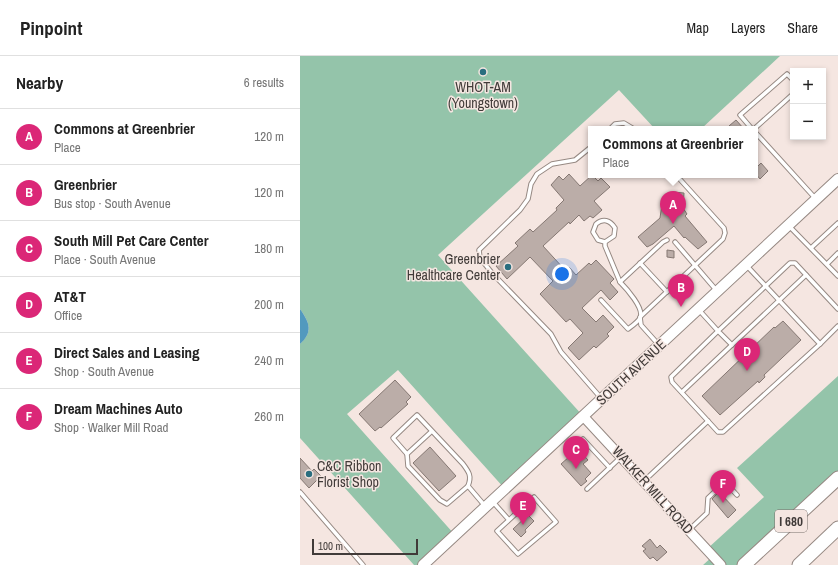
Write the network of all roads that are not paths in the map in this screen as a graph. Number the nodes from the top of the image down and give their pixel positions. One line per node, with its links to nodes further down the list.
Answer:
1 (790, 77): 5 (lane)
2 (790, 97): 6 (lane)
3 (613, 126): 4 (lane)
4 (629, 126)
5 (750, 126)
6 (756, 126)
7 (758, 135): 11 (lane)
8 (588, 149): 40 (lane)
9 (679, 178): 22 (lane)
10 (838, 178): 11 (main road, SOUTH AVENUE)
11 (816, 199): 13 (main road, SOUTH AVENUE)
12 (838, 223): 17 (lane)
13 (788, 225): 17 (lane); 20 (main road, SOUTH AVENUE)
14 (667, 240): 19 (lane)
15 (605, 242): 15 (lane); 25 (lane)
16 (674, 242): 22 (lane)
17 (811, 248): 21 (lane)
18 (838, 253): 21 (lane)
19 (640, 263): 25 (lane); 28 (lane)
20 (746, 264): 26 (lane); 27 (main road, SOUTH AVENUE)
21 (827, 264): 24 (lane)
22 (695, 265): 27 (lane); 28 (lane)
23 (806, 275): 26 (lane); 30 (lane); 32 (lane)
24 (838, 276)
25 (620, 282): 33 (lane)
26 (766, 286): 30 (lane); 35 (lane)
27 (717, 291): 31 (main road, SOUTH AVENUE)
28 (667, 292): 33 (lane)
29 (601, 300): 33 (lane)
30 (780, 301): 36 (lane); 38 (lane)
31 (698, 309): 35 (lane); 37 (main road, SOUTH AVENUE)
32 (838, 309)
33 (640, 317): 37 (lane)
34 (838, 326): 36 (lane)
35 (718, 331): 38 (lane); 39 (lane)
36 (820, 344): 42 (lane)
37 (659, 345): 40 (main road, SOUTH AVENUE)
38 (732, 345): 39 (lane)
39 (682, 392): 42 (lane)
40 (602, 398): 41 (main road, SOUTH AVENUE)
41 (583, 416): 46 (street, WALKER MILL ROAD); 54 (main road, SOUTH AVENUE)
42 (708, 421): 49 (lane)
43 (432, 431): 45 (lane); 45 (lane); 50 (lane)
44 (583, 439): 47 (lane)
45 (407, 454): 50 (lane)
46 (622, 457): 47 (lane); 49 (street, WALKER MILL ROAD)
47 (610, 468): 51 (lane)
48 (838, 478): 61 (highway, I 680)
49 (644, 481): 57 (street, WALKER MILL ROAD)
50 (468, 486): 54 (lane)
51 (587, 489)
52 (300, 492): 58 (lane)
53 (737, 495): 57 (lane)
54 (489, 504): 55 (lane); 59 (main road, SOUTH AVENUE)
55 (509, 520): 55 (lane)
56 (838, 528): 62 (highway, I 680)
57 (689, 530): 60 (street, WALKER MILL ROAD)
58 (363, 565)
59 (423, 565)
60 (721, 565)
61 (744, 565)
62 (799, 565)

